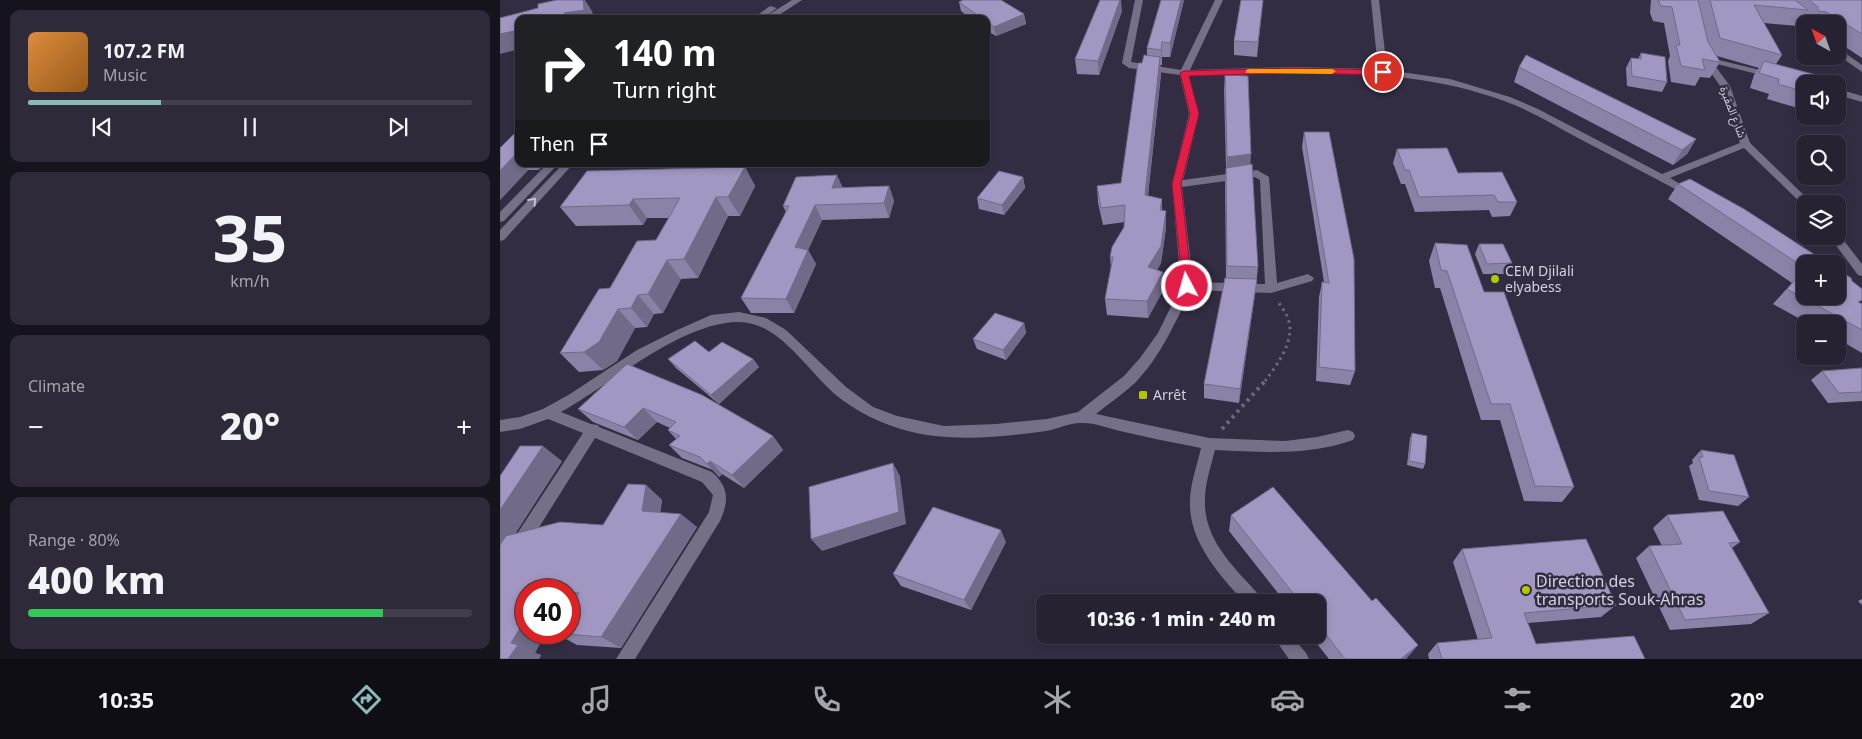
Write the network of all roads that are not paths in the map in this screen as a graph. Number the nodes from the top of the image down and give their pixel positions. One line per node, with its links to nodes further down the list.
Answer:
1 (785, 0): 7 (street)
2 (798, 0): 8 (street)
3 (1139, 0): 13 (street)
4 (1219, 0): 13 (street)
5 (1375, 0): 12 (street)
6 (1772, 0): 9 (street)
7 (762, 15)
8 (774, 15)
9 (1796, 20)
10 (1846, 57): 11 (street)
11 (1862, 69)
12 (1383, 72): 13 (street); 20 (street)
13 (1184, 73): 21 (street)
14 (1796, 81): 17 (street, شارع المقبرة)
15 (1846, 94): 16 (street)
16 (1862, 99)
17 (1745, 144): 20 (street); 22 (street, شارع المقبرة)
18 (550, 167): 24 (street)
19 (565, 167): 25 (street, one-way to 19)
20 (1661, 178): 23 (street)
21 (1176, 184): 29 (street); 30 (street)
22 (1799, 195)
23 (1702, 199)
24 (500, 218)
25 (500, 237)
26 (1841, 245): 27 (street)
27 (1862, 272)
28 (1308, 278): 30 (street)
29 (1187, 286): 30 (street); 32 (street)
30 (1271, 289)
31 (548, 413): 32 (street); 33 (street); 34 (street)
32 (1082, 418): 36 (street)
33 (500, 426)
34 (593, 429): 37 (street); 40 (street)
35 (1348, 436): 36 (street)
36 (1209, 444): 38 (street)
37 (500, 574)
38 (1248, 594)
39 (1288, 644): 41 (street)
40 (625, 659)
41 (1300, 659)

